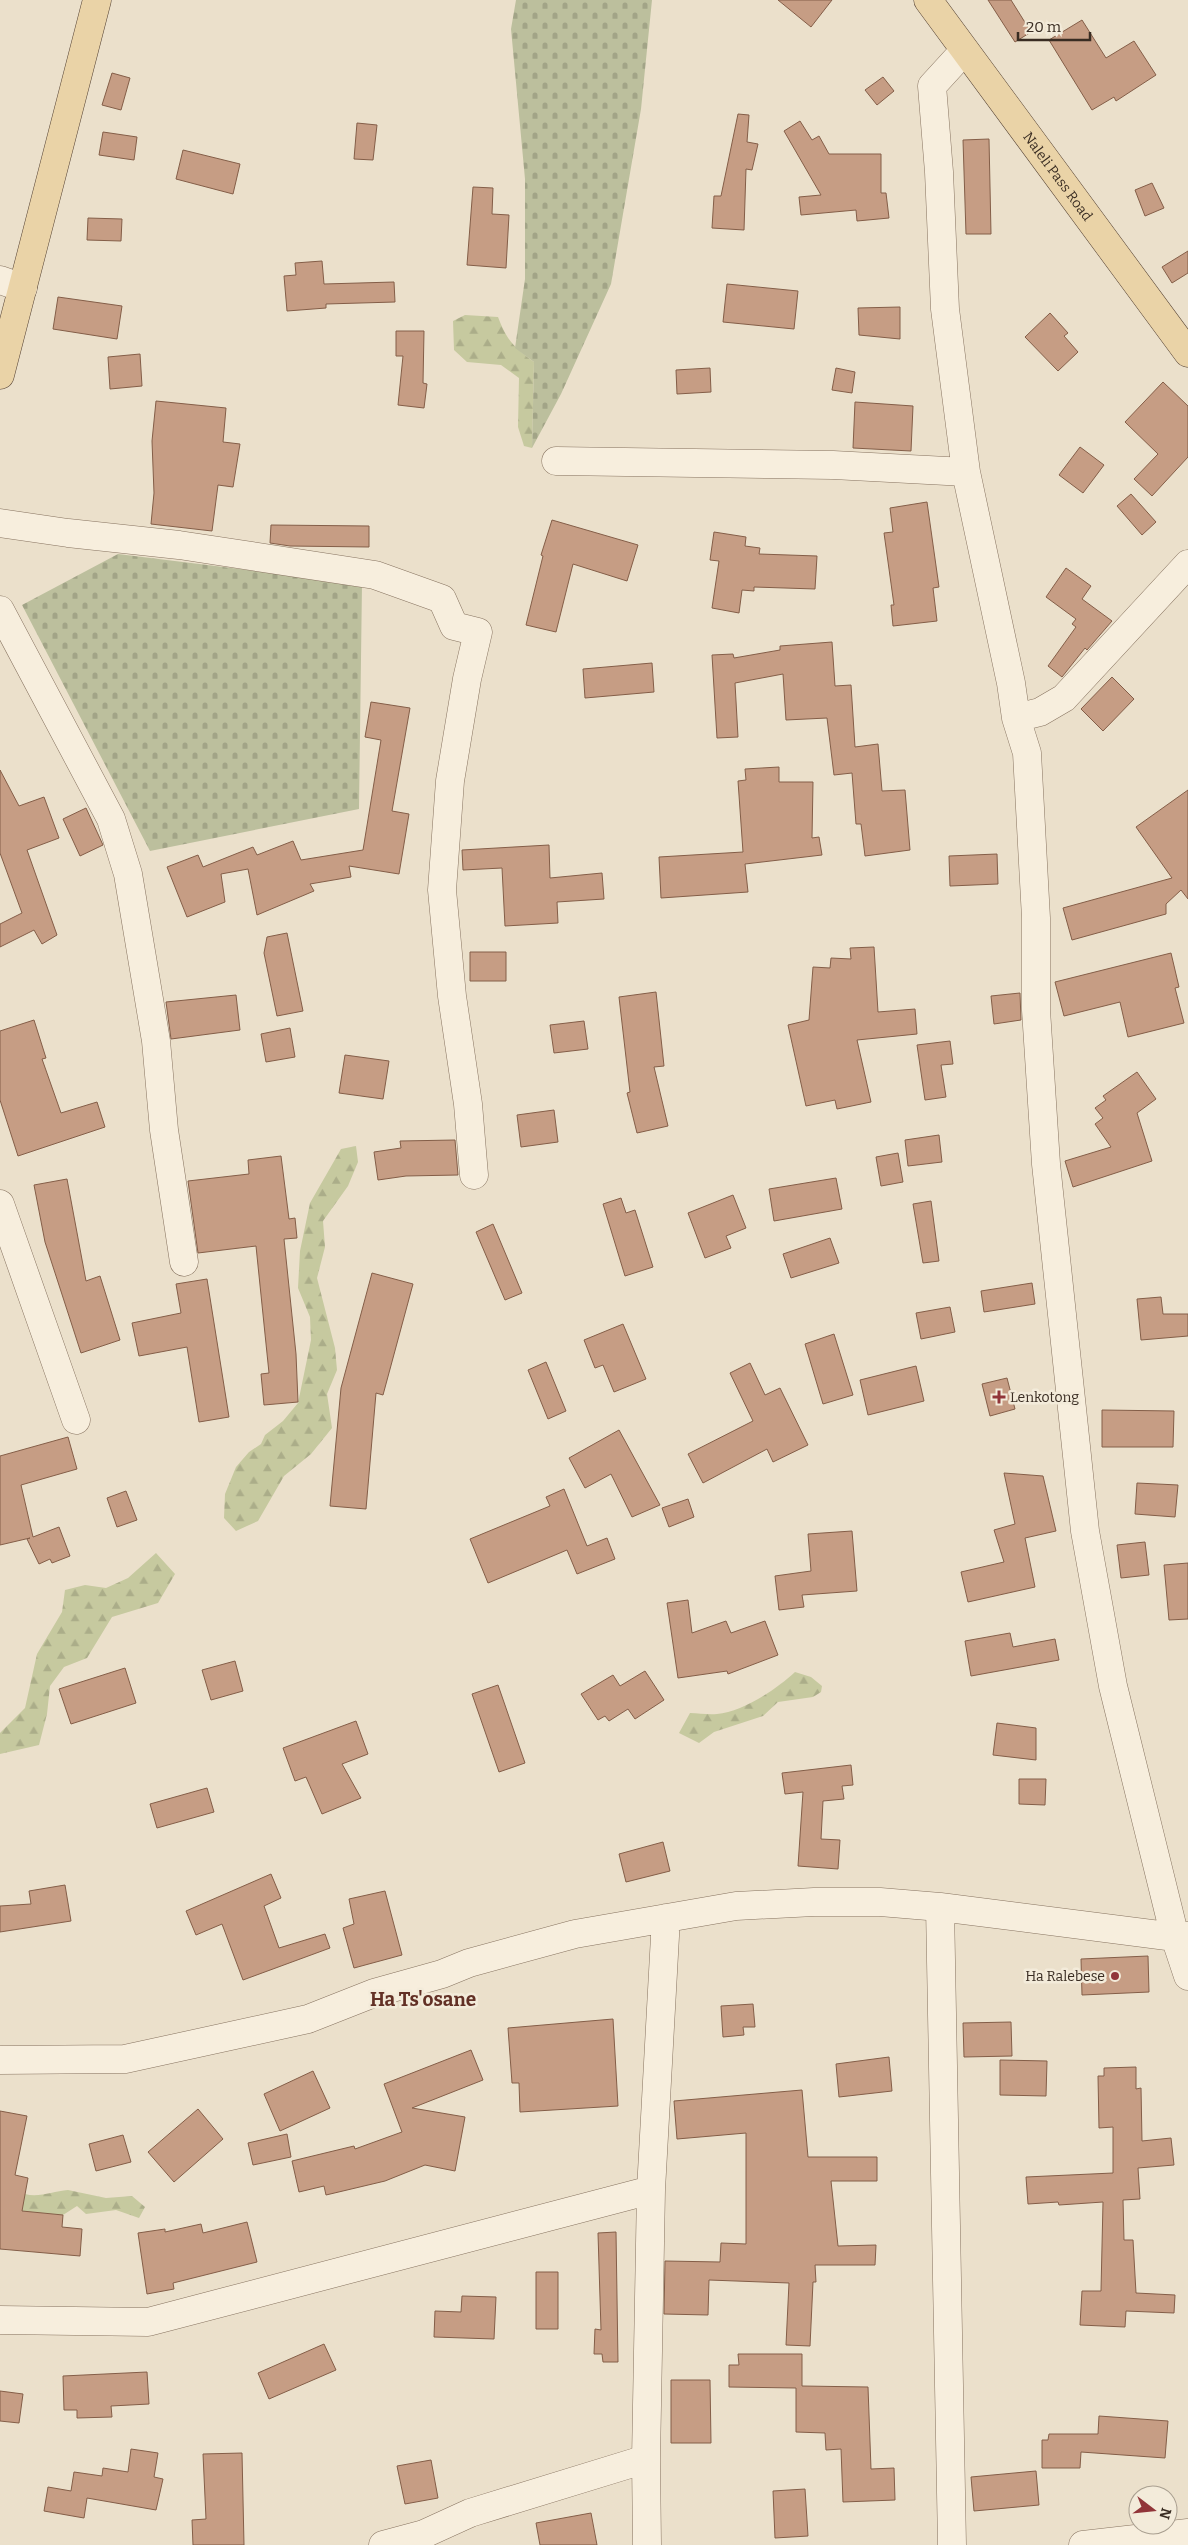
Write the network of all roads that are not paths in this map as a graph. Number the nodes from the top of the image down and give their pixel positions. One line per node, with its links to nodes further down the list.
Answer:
1 (98, 0): 4 (main road)
2 (928, 0): 3 (main road, Naleli Pass Road)
3 (964, 51): 5 (main road, Naleli Pass Road); 8 (street)
4 (12, 284): 6 (main road)
5 (1188, 353)
6 (0, 375)
7 (556, 461): 8 (street)
8 (966, 472): 12 (street)
9 (0, 523): 13 (street)
10 (1188, 564): 12 (street)
11 (0, 610): 15 (street)
12 (1016, 718): 19 (street)
13 (474, 1175)
14 (0, 1204): 16 (street)
15 (184, 1262)
16 (76, 1420)
17 (940, 1907): 18 (street); 19 (street); 28 (street)
18 (666, 1918): 21 (street); 22 (street)
19 (1182, 1936): 20 (street)
20 (1188, 1976)
21 (0, 2060)
22 (651, 2190): 23 (street); 24 (street)
23 (0, 2320)
24 (646, 2459): 26 (street); 27 (street)
25 (1188, 2533): 29 (street)
26 (383, 2545)
27 (647, 2545)
28 (952, 2545)
29 (1083, 2545)

